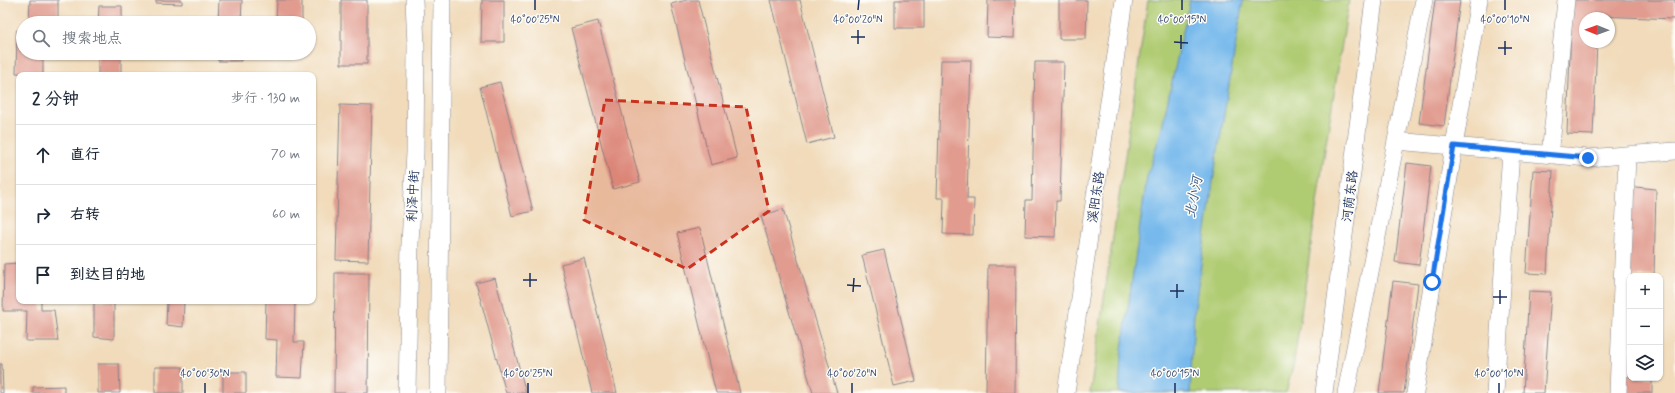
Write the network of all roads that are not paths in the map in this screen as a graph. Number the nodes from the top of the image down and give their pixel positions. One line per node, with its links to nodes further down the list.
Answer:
1 (414, 0): 14 (street, 利泽中街)
2 (442, 0): 15 (street, 利泽中街)
3 (1124, 0): 16 (street, 溪阳东路)
4 (1374, 0): 17 (street, 河荫东路)
5 (1424, 0): 8 (street)
6 (1479, 0): 9 (street)
7 (1566, 0): 12 (street)
8 (1396, 141): 9 (street); 18 (street)
9 (1454, 146): 10 (street); 19 (street)
10 (1511, 151): 12 (street); 20 (street)
11 (1675, 151): 13 (street)
12 (1550, 155): 13 (street)
13 (1627, 155): 21 (street)
14 (407, 393)
15 (438, 393)
16 (1066, 393)
17 (1324, 393)
18 (1346, 393)
19 (1415, 393)
20 (1496, 393)
21 (1618, 393)

